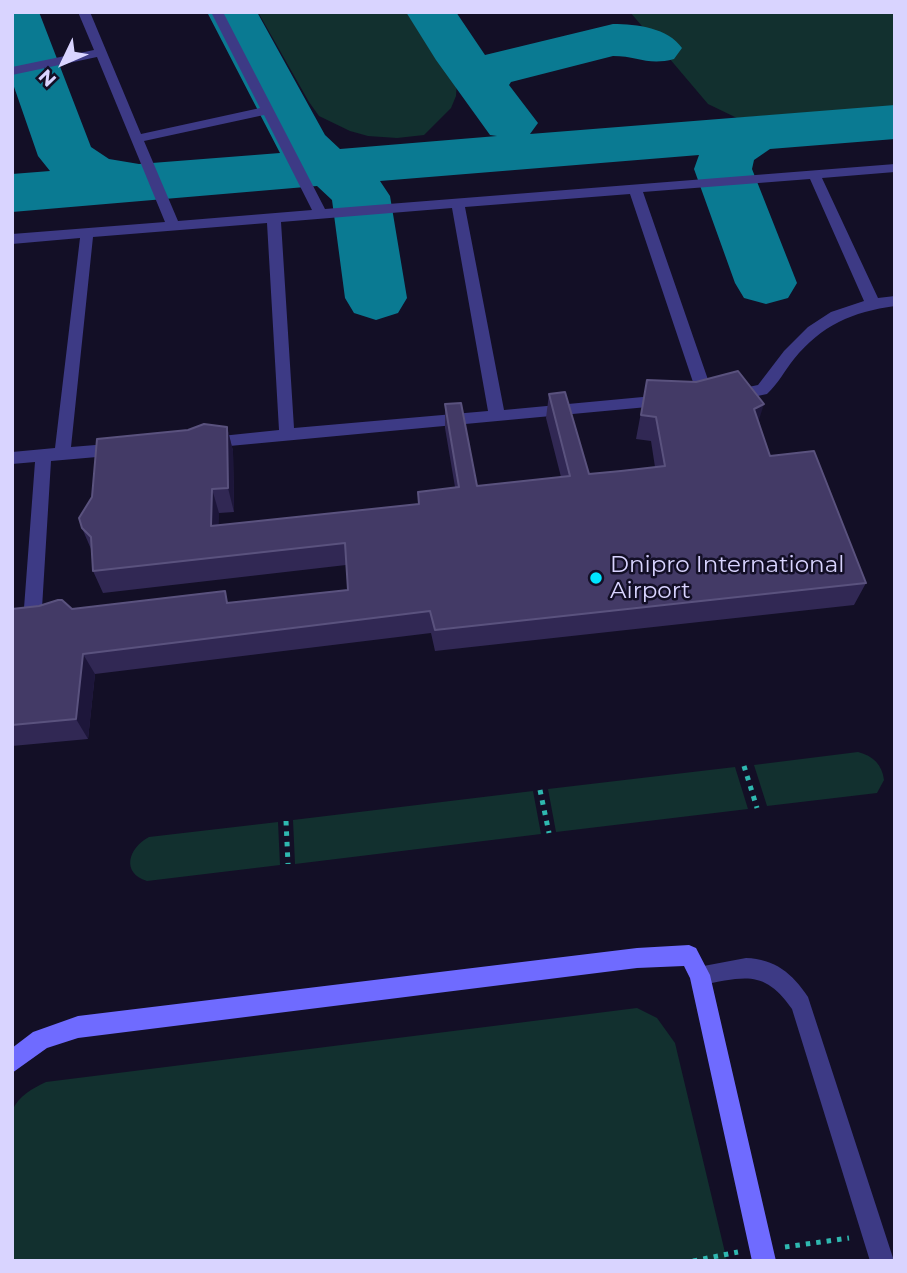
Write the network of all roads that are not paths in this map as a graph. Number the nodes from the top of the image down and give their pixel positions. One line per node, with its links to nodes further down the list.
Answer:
1 (85, 12): 3 (lane)
2 (216, 12): 5 (lane)
3 (101, 51): 4 (lane); 6 (lane)
4 (12, 71)
5 (267, 110): 6 (lane); 11 (lane)
6 (137, 139): 13 (lane)
7 (895, 168): 8 (lane)
8 (814, 174): 9 (lane); 17 (lane)
9 (635, 189): 10 (lane); 18 (lane)
10 (458, 203): 11 (lane); 19 (lane)
11 (321, 214): 12 (lane)
12 (274, 219): 13 (lane); 20 (lane)
13 (173, 226): 14 (lane)
14 (87, 233): 15 (lane); 23 (lane)
15 (12, 239)
16 (895, 301): 17 (lane)
17 (873, 304): 18 (lane)
18 (693, 398): 19 (lane)
19 (497, 416): 20 (lane)
20 (287, 436): 21 (lane)
21 (194, 443)
22 (142, 448): 23 (lane)
23 (62, 454): 24 (lane)
24 (43, 456): 25 (lane); 26 (lane)
25 (12, 458)
26 (33, 608)
27 (700, 975): 28 (main road); 29 (main road); 30 (lane)
28 (12, 1062)
29 (764, 1261)
30 (883, 1261)

